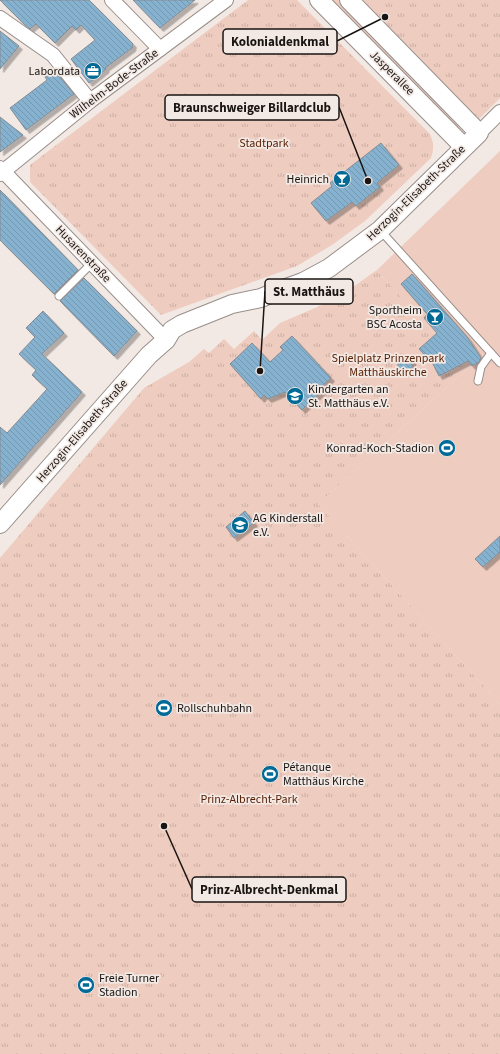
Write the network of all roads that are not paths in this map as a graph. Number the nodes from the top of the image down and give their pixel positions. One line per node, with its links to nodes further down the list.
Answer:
1 (112, 0): 6 (street)
2 (226, 0): 6 (street, Wilhelm-Bode-Straße)
3 (319, 0): 10 (street, Jasperallee)
4 (349, 0): 9 (street, Jasperallee)
5 (0, 18): 7 (street)
6 (160, 49): 7 (street, Wilhelm-Bode-Straße)
7 (90, 102): 11 (street, Wilhelm-Bode-Straße)
8 (500, 112): 9 (street, Herzogin-Elisabeth-Straße)
9 (479, 133): 10 (street, Herzogin-Elisabeth-Straße)
10 (464, 147): 12 (street, Herzogin-Elisabeth-Straße)
11 (1, 171): 13 (street, Husarenstraße)
12 (380, 230): 15 (street, Herzogin-Elisabeth-Straße); 16 (lane)
13 (92, 263): 14 (lane); 15 (street, Husarenstraße)
14 (59, 296)
15 (166, 340): 19 (street, Herzogin-Elisabeth-Straße)
16 (491, 353): 17 (lane); 18 (lane)
17 (500, 363)
18 (478, 381)
19 (0, 524)

